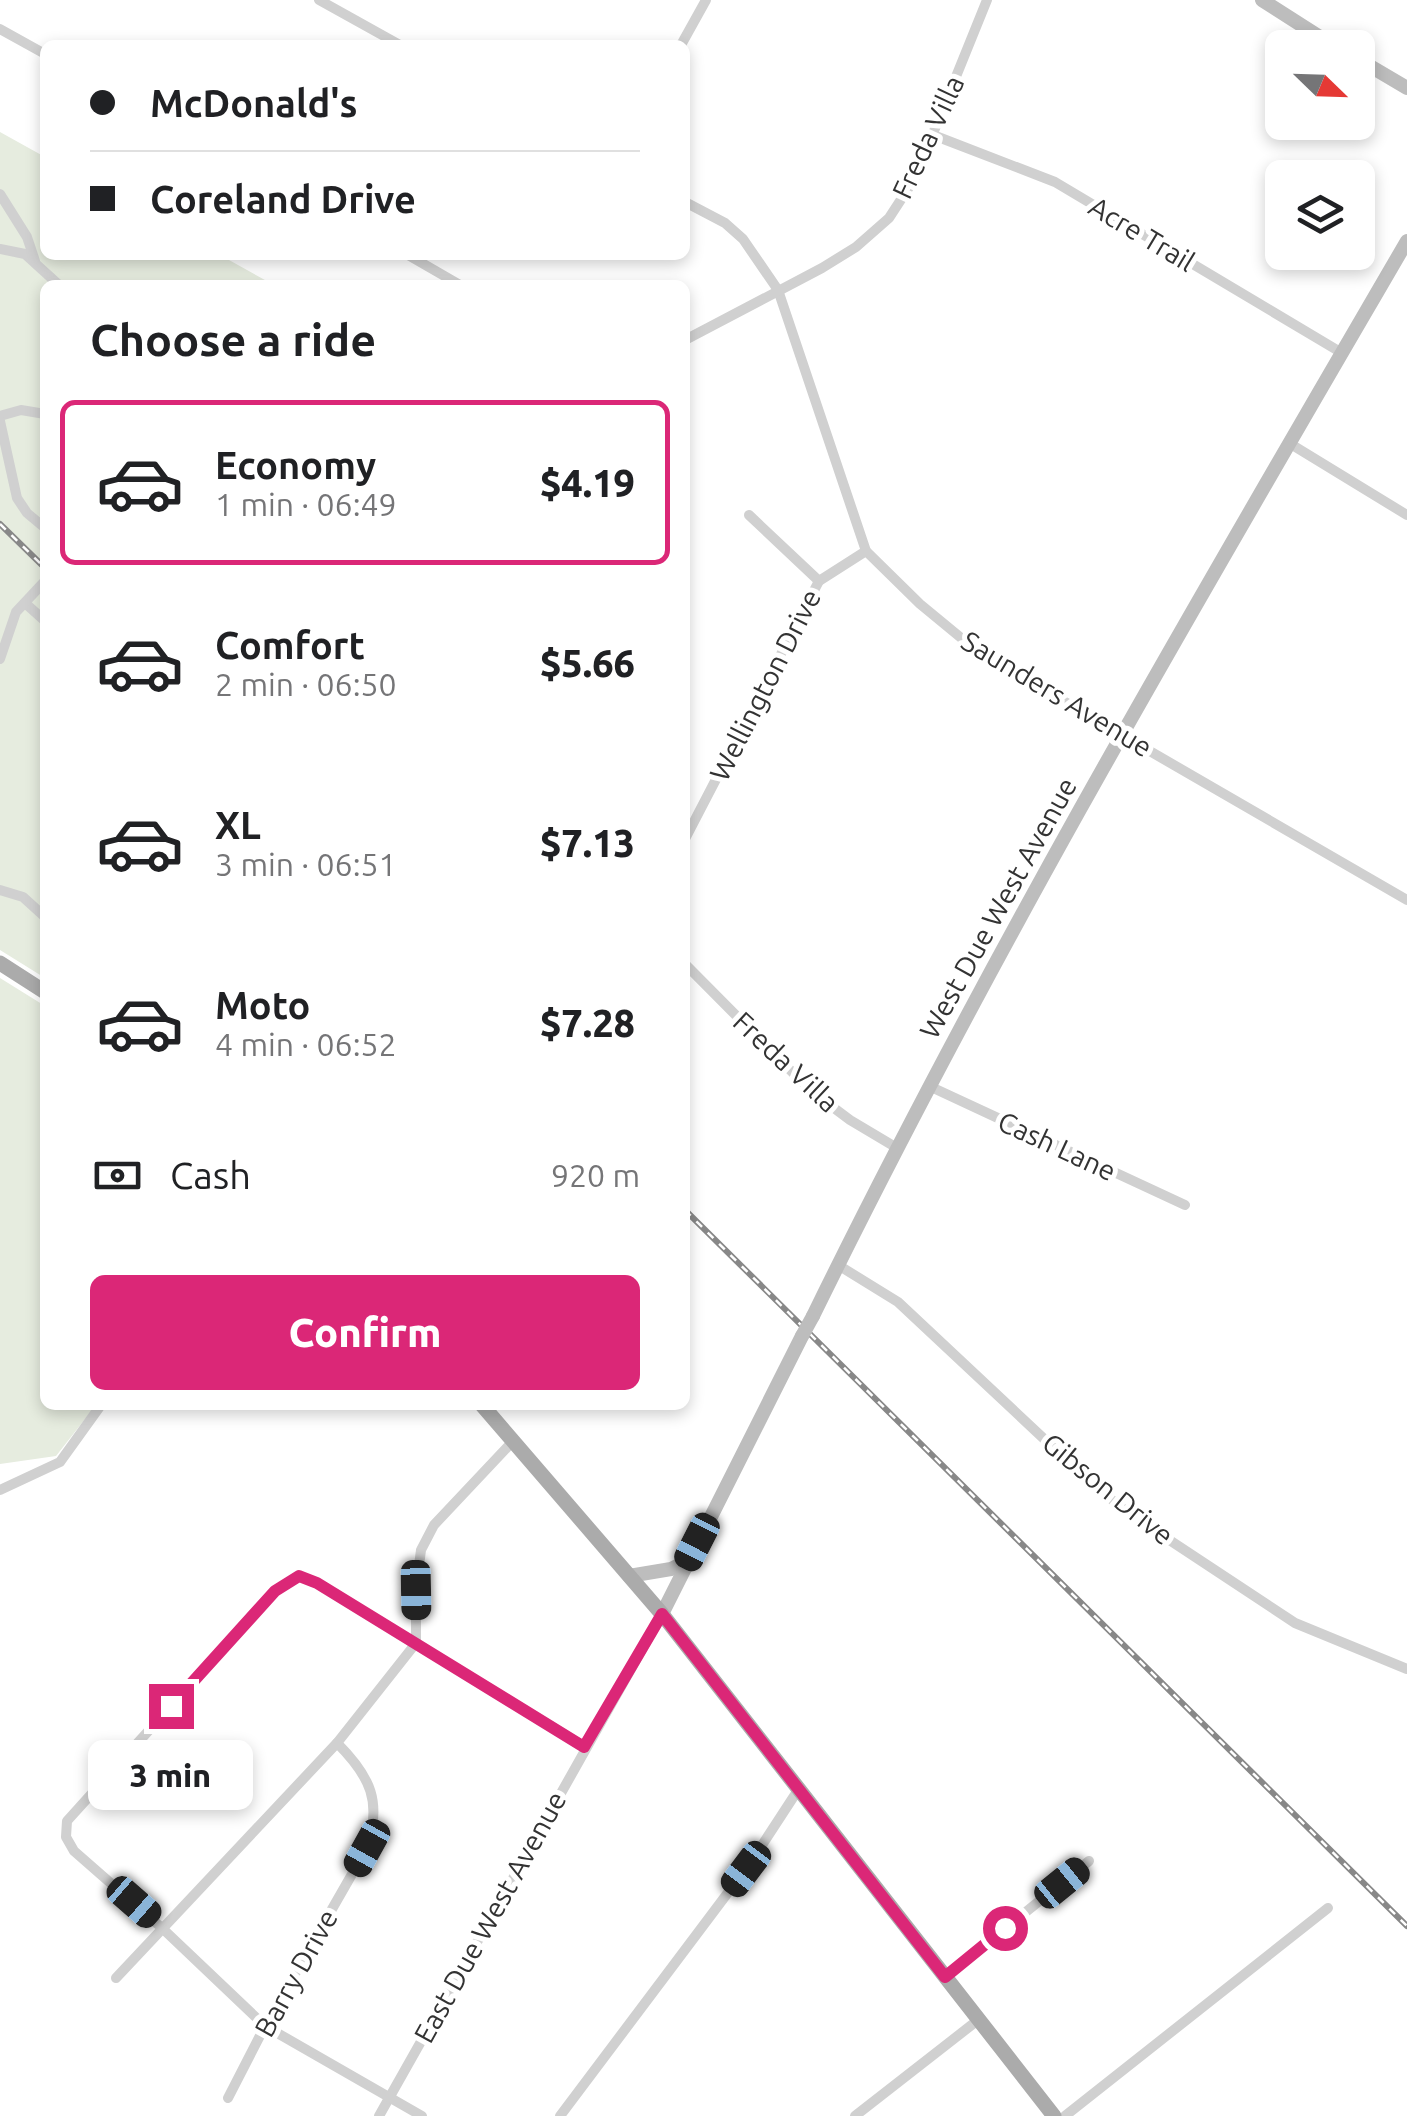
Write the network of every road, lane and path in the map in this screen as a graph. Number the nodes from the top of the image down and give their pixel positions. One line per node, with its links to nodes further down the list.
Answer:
1 (319, 0): 7 (street)
2 (706, 0): 8 (street)
3 (987, 0): 12 (street, Freda Villa)
4 (1262, 0): 6 (main road)
5 (0, 29): 9 (street)
6 (1309, 30)
7 (391, 40)
8 (685, 40)
9 (40, 51)
10 (1375, 70): 11 (main road)
11 (1407, 88)
12 (932, 135): 21 (street, Freda Villa); 23 (street, Acre Trail)
13 (0, 194): 18 (street)
14 (690, 205): 21 (street, Saunders Avenue)
15 (1407, 241): 23 (main road, West Due West Avenue)
16 (0, 248): 18 (street)
17 (417, 260): 20 (street)
18 (35, 261): 19 (street)
19 (53, 280)
20 (451, 280)
21 (778, 290): 22 (street, Freda Villa); 30 (street, Saunders Avenue)
22 (690, 337)
23 (1342, 352): 26 (main road, West Due West Avenue)
24 (40, 413): 25 (street)
25 (0, 418): 29 (street)
26 (1289, 442): 28 (street); 36 (main road, West Due West Avenue)
27 (749, 515): 31 (street)
28 (1407, 515)
29 (40, 524)
30 (866, 551): 31 (street, Wellington Drive); 36 (street, Saunders Avenue)
31 (819, 581): 37 (street, Wellington Drive)
32 (40, 586): 33 (street)
33 (24, 603): 34 (street); 35 (street)
34 (40, 617)
35 (0, 659)
36 (1120, 734): 39 (street, Saunders Avenue); 44 (main road, West Due West Avenue)
37 (690, 829)
38 (0, 890): 40 (street)
39 (1407, 900)
40 (40, 912)
41 (0, 963): 43 (main road)
42 (690, 969): 45 (street, Freda Villa)
43 (40, 989)
44 (929, 1086): 45 (main road, West Due West Avenue); 46 (street, Cash Lane)
45 (898, 1148): 47 (main road, West Due West Avenue)
46 (1186, 1206)
47 (838, 1265): 52 (main road, West Due West Avenue, bridge); 56 (street, Gibson Drive)
48 (97, 1410): 51 (street)
49 (487, 1410): 50 (main road)
50 (514, 1440): 53 (main road); 55 (street)
51 (0, 1490)
52 (688, 1561): 53 (main road); 54 (main road, West Due West Avenue)
53 (629, 1576): 54 (main road)
54 (662, 1614): 58 (street, East Due West Avenue); 59 (main road)
55 (416, 1642): 57 (street); 58 (street); 62 (street)
56 (1407, 1669)
57 (337, 1743): 62 (street); 66 (street, Barry Drive)
58 (584, 1747): 68 (street, East Due West Avenue)
59 (798, 1790): 63 (main road); 71 (street)
60 (1089, 1861): 63 (street)
61 (1328, 1908): 74 (street)
62 (163, 1928): 64 (street); 66 (street)
63 (945, 1977): 65 (main road)
64 (116, 1978)
65 (978, 2020): 72 (street); 73 (main road)
66 (265, 2026): 67 (street, Barry Drive); 68 (street)
67 (228, 2098)
68 (389, 2098): 69 (street, East Due West Avenue); 70 (street)
69 (378, 2116)
70 (422, 2116)
71 (560, 2116)
72 (855, 2116)
73 (1054, 2116)
74 (1065, 2116)

